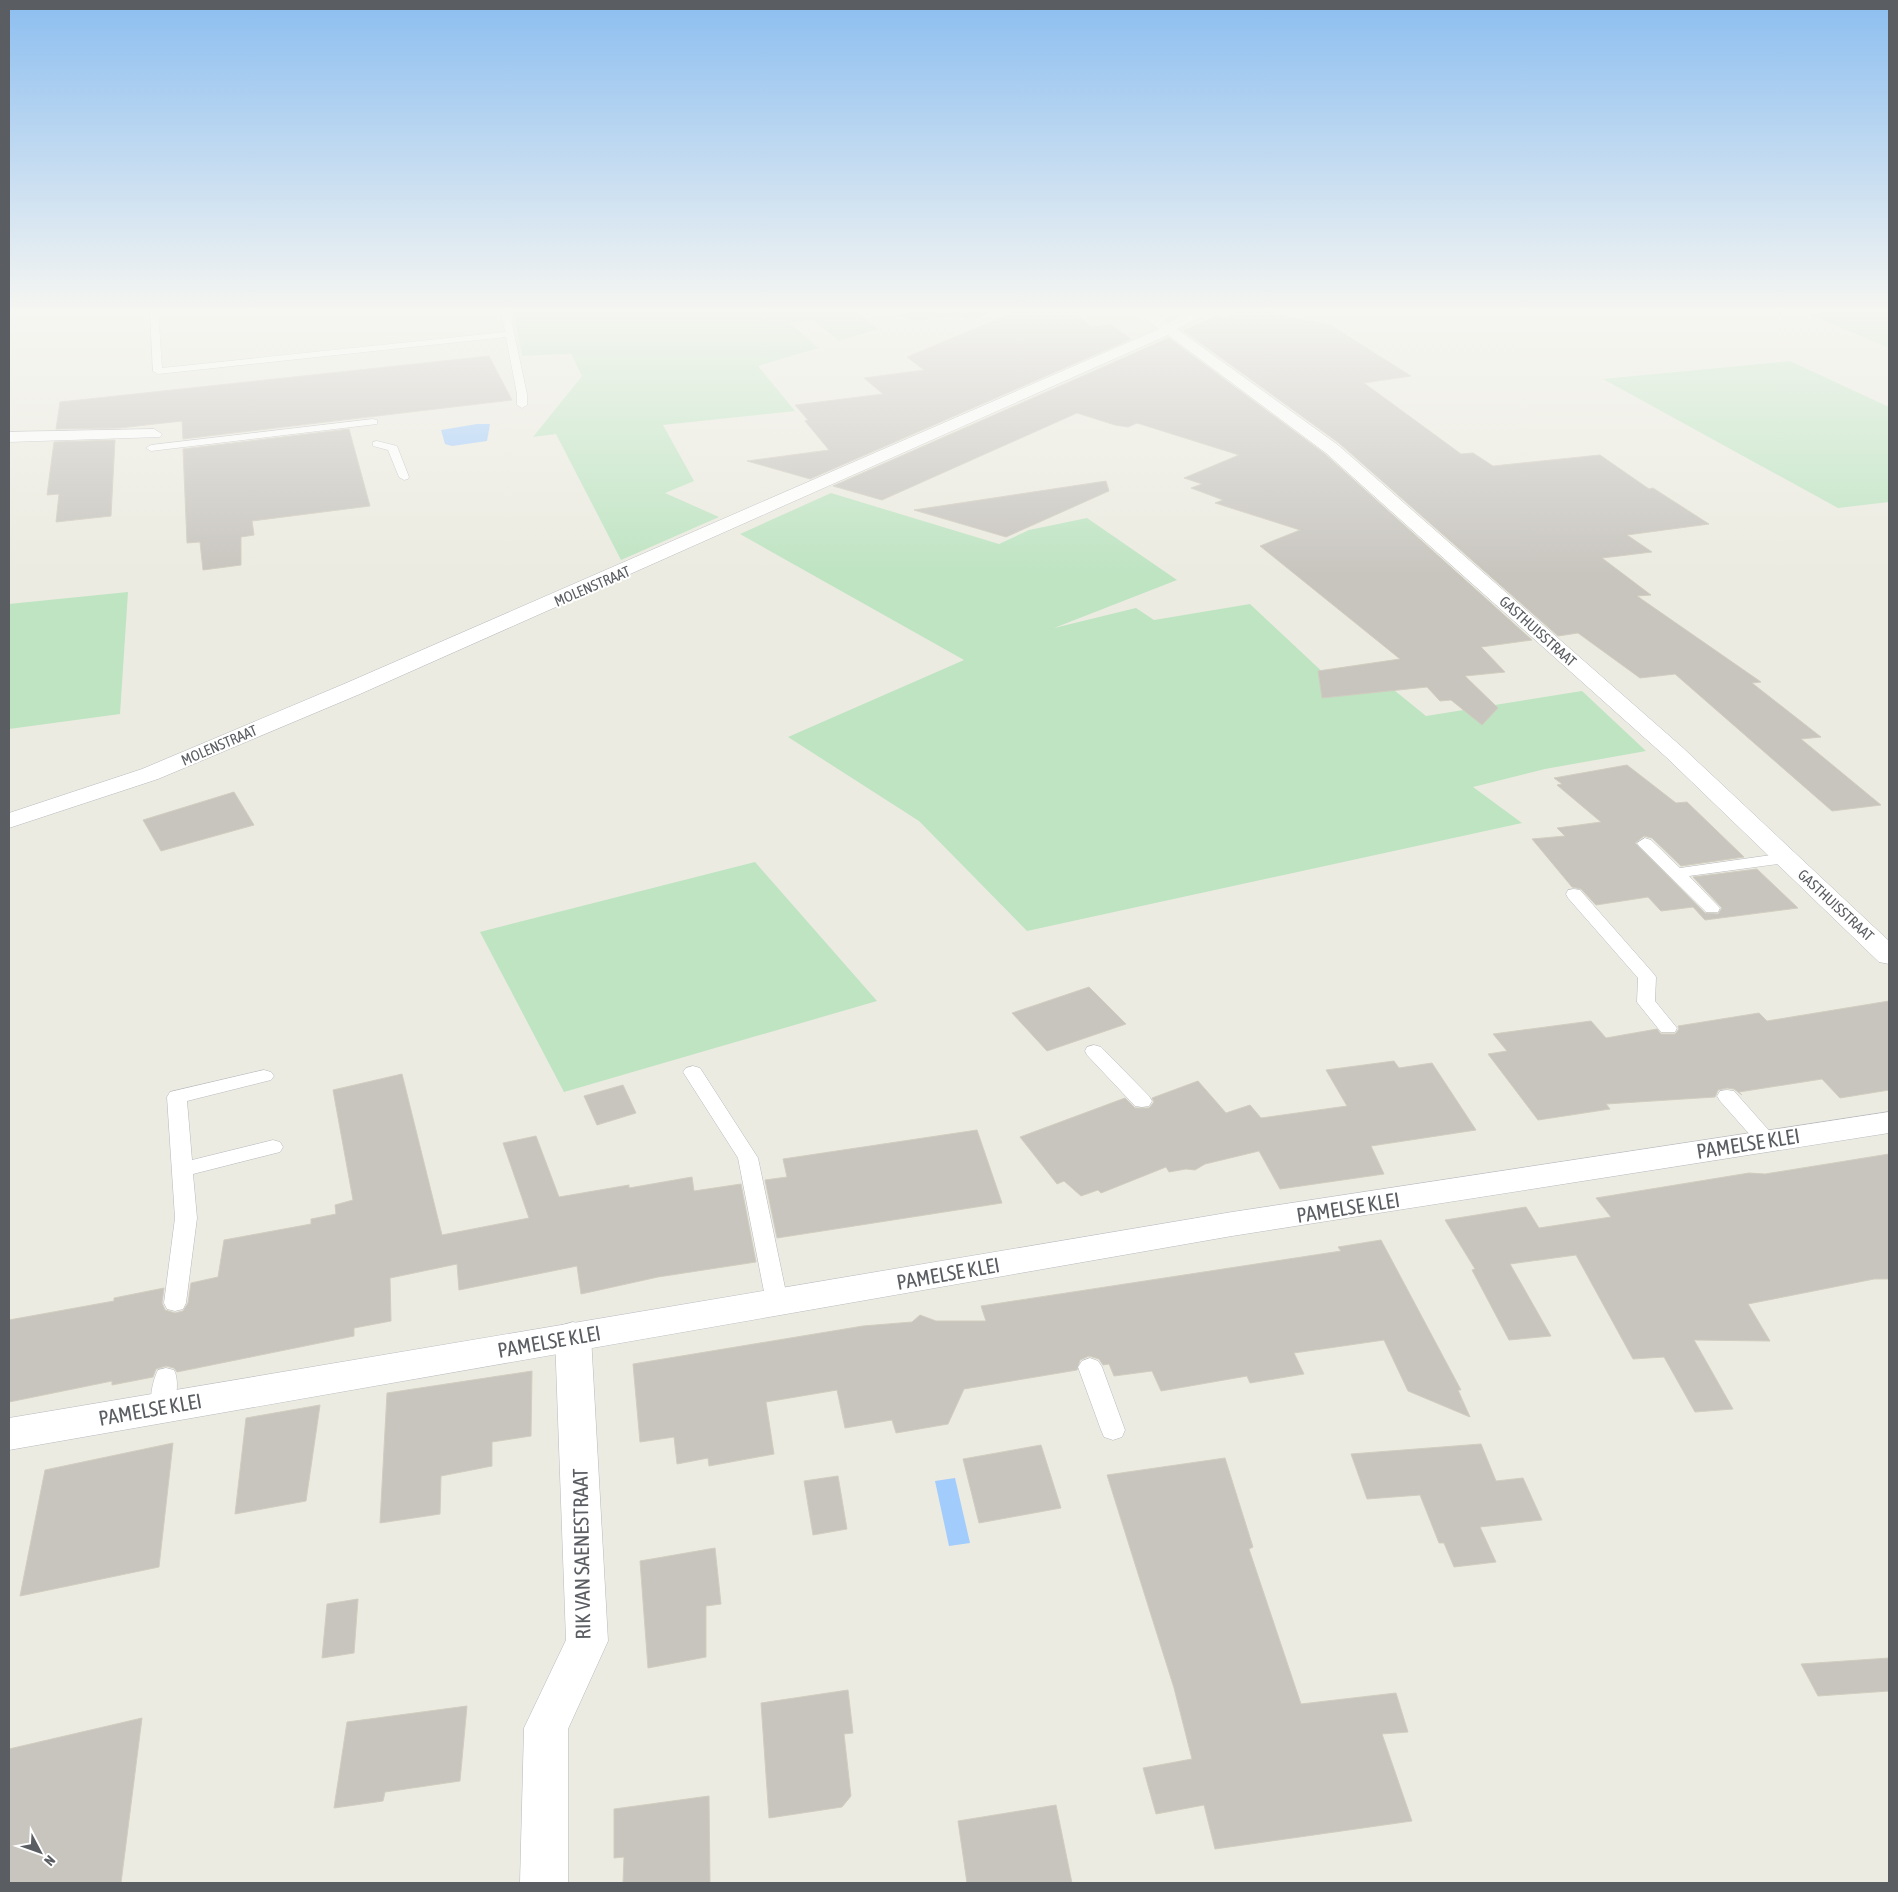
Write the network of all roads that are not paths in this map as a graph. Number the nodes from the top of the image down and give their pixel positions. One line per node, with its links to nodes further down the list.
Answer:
1 (522, 398): 4 (lane)
2 (1017, 398): 10 (street, MOLENSTRAAT)
3 (1262, 398): 12 (street, GASTHUISSTRAAT)
4 (522, 405)
5 (373, 422): 7 (lane)
6 (9, 437): 7 (street)
7 (153, 441)
8 (377, 444): 9 (lane)
9 (404, 477)
10 (9, 821)
11 (1645, 843): 13 (lane)
12 (1785, 858): 13 (lane); 16 (street, GASTHUISSTRAAT)
13 (1676, 873): 15 (lane)
14 (1574, 894): 17 (lane)
15 (1712, 908)
16 (1889, 956)
17 (1668, 1028)
18 (1094, 1051): 22 (lane)
19 (692, 1072): 27 (lane)
20 (264, 1076): 26 (lane)
21 (1727, 1096): 24 (lane)
22 (1142, 1102)
23 (1889, 1122): 24 (street, PAMELSE KLEI)
24 (1766, 1140): 27 (street, PAMELSE KLEI)
25 (273, 1147): 26 (lane)
26 (182, 1170): 28 (lane)
27 (777, 1302): 29 (street, PAMELSE KLEI)
28 (175, 1303)
29 (573, 1336): 32 (street, PAMELSE KLEI); 33 (street, RIK VAN SAENESTRAAT)
30 (1090, 1368): 31 (lane)
31 (1113, 1430)
32 (9, 1434)
33 (544, 1883)

